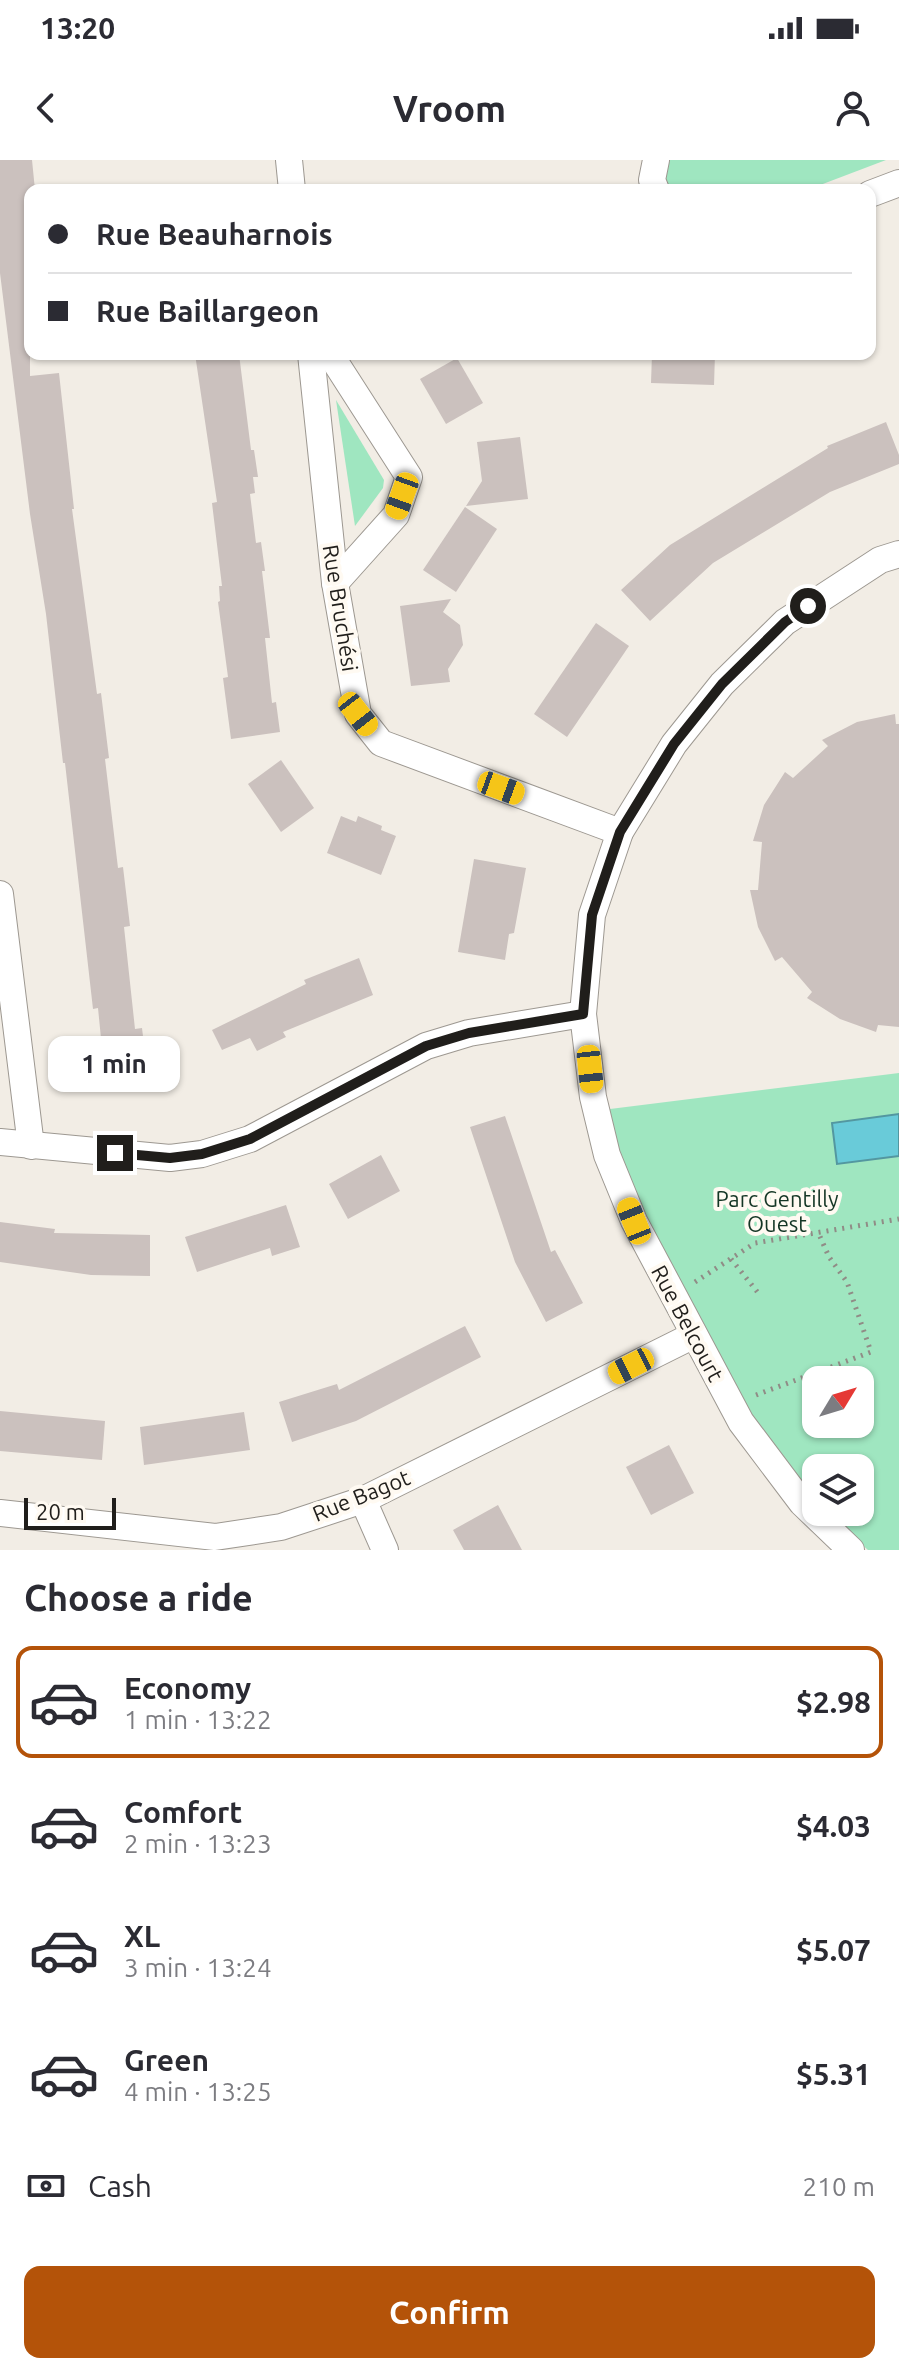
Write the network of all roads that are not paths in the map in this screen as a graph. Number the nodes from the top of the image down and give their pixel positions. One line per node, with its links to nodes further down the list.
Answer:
1 (289, 160): 4 (street)
2 (656, 160): 5 (street)
3 (899, 183): 6 (street)
4 (291, 184)
5 (654, 184)
6 (876, 192)
7 (312, 360): 10 (street, Rue Bruchési)
8 (334, 360): 10 (street)
9 (899, 554): 11 (street, Rue Belcourt)
10 (335, 583): 11 (street, Rue Bruchési)
11 (620, 832): 13 (street, Rue Belcourt)
12 (0, 894): 15 (street)
13 (583, 1014): 15 (street); 16 (street, Rue Belcourt)
14 (0, 1142): 15 (street)
15 (31, 1146)
16 (694, 1335): 17 (street, Rue Bagot); 20 (street, Rue Belcourt)
17 (363, 1500): 18 (street, Rue Bagot); 19 (street)
18 (0, 1513)
19 (385, 1550)
20 (851, 1550)

